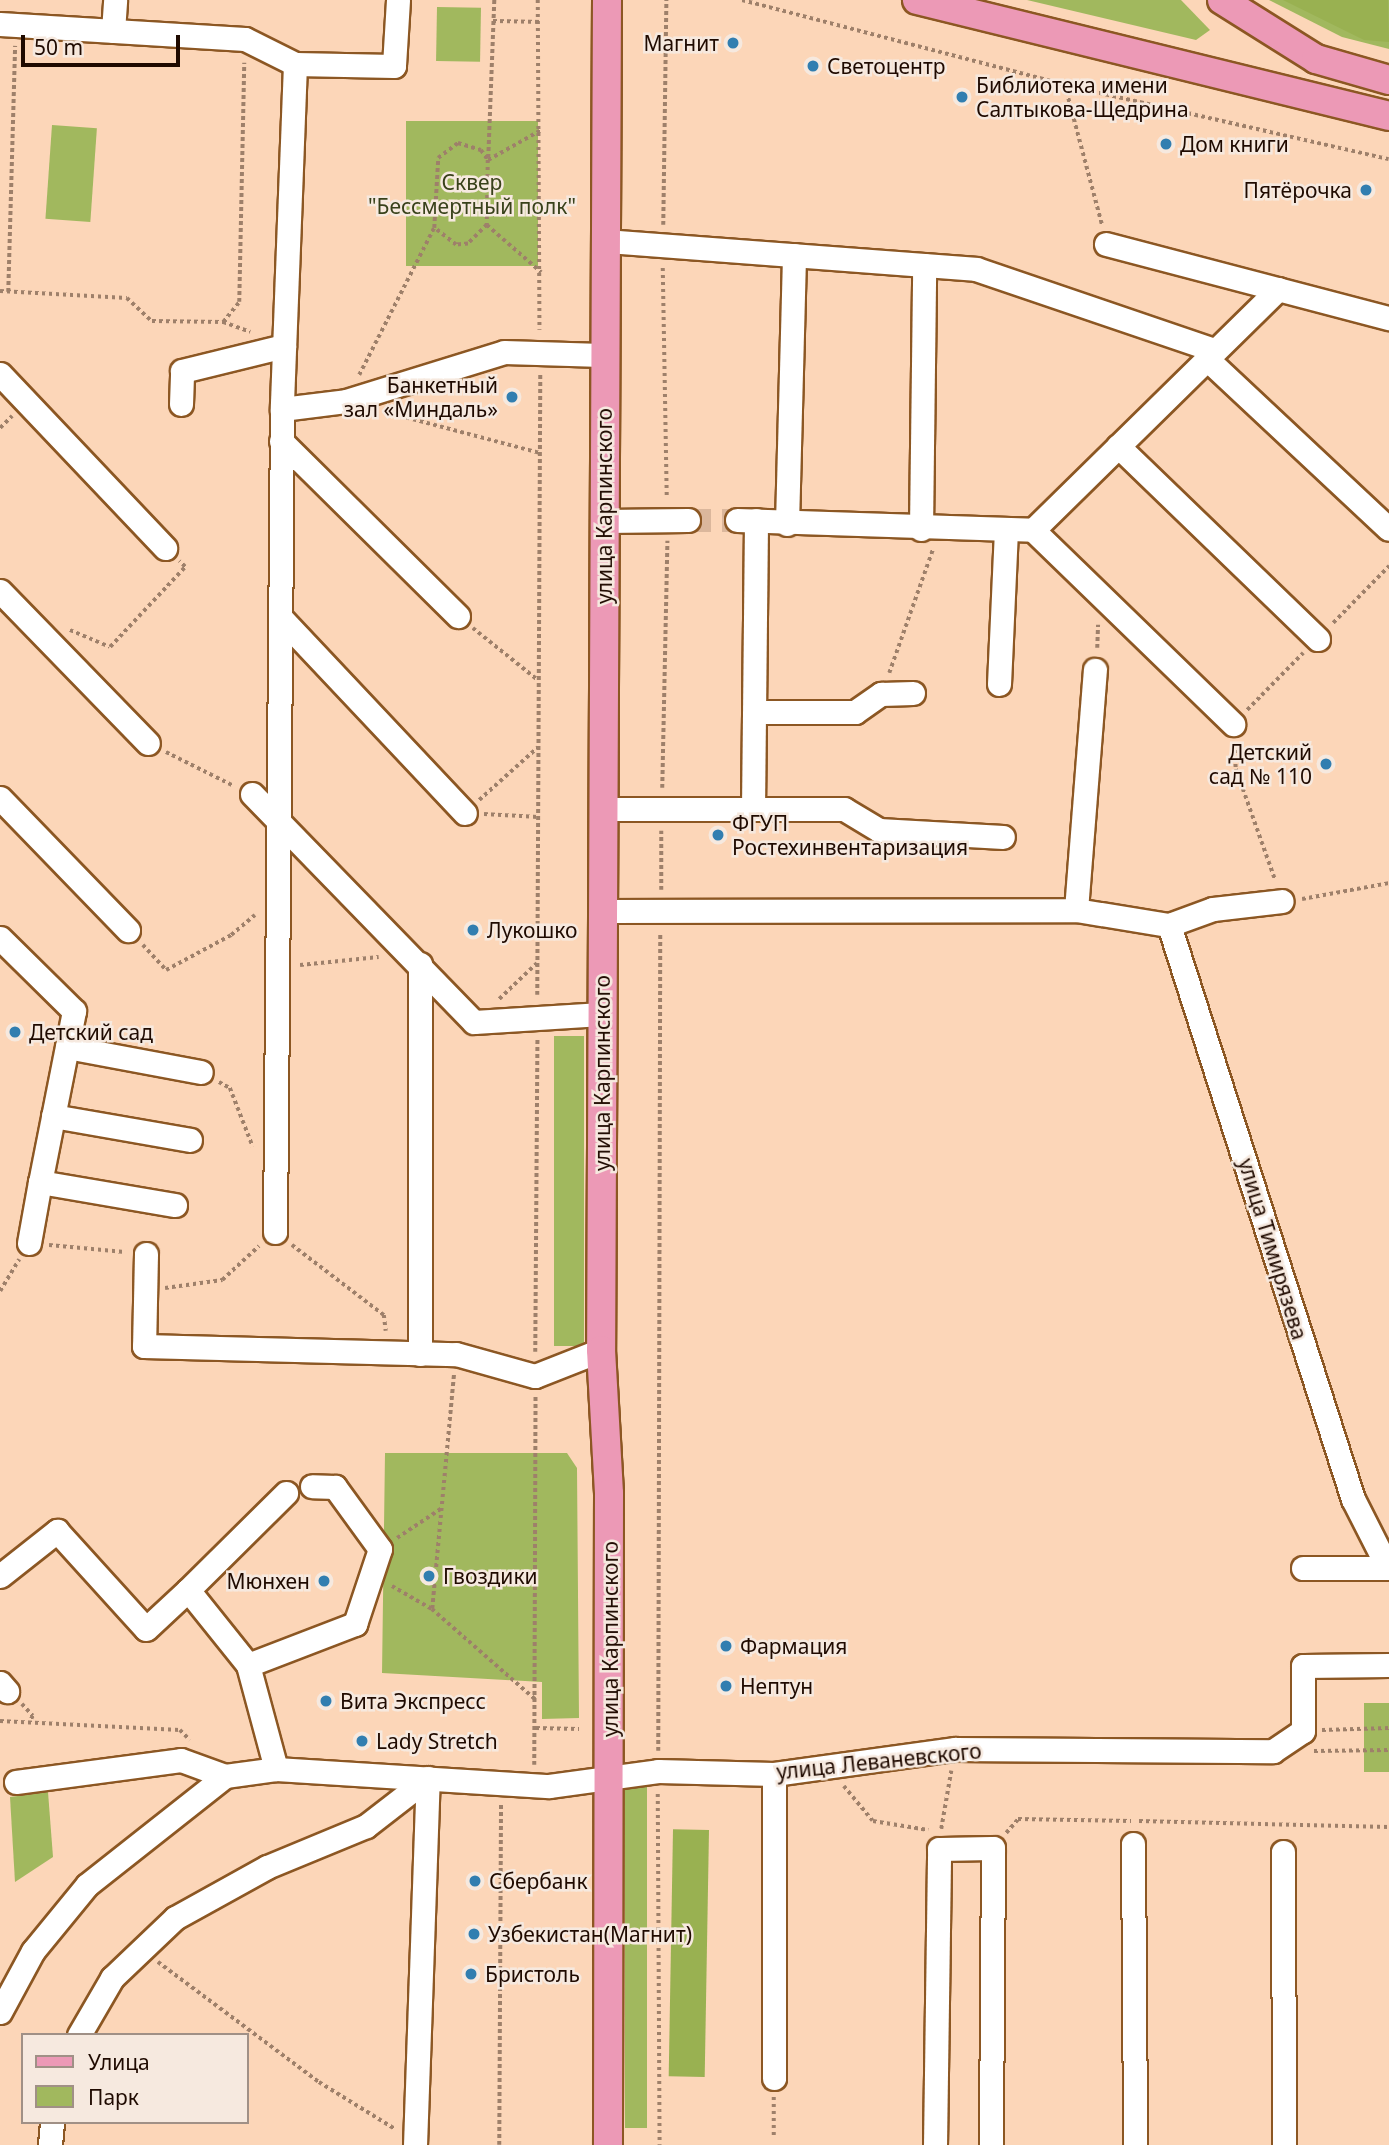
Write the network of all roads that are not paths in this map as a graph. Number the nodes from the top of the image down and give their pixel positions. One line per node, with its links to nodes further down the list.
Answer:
1 (115, 0): 7 (street)
2 (398, 0): 8 (street)
3 (607, 0): 11 (main road, улица Карпинского)
4 (917, 0): 10 (main road)
5 (1222, 0): 9 (main road)
6 (8, 24): 7 (street)
7 (113, 31): 8 (street)
8 (295, 64): 17 (street)
9 (1389, 80)
10 (1389, 116)
11 (606, 241): 13 (street); 19 (main road, улица Карпинского)
12 (1106, 244): 15 (street)
13 (793, 255): 14 (street); 27 (street)
14 (924, 265): 18 (street); 28 (street)
15 (1278, 289): 16 (street); 18 (street)
16 (1389, 318)
17 (284, 346): 21 (street); 22 (street)
18 (1210, 354): 24 (street); 29 (street)
19 (602, 355): 22 (street); 25 (main road, улица Карпинского)
20 (0, 374): 32 (street)
21 (181, 404)
22 (282, 409): 23 (street)
23 (281, 441): 34 (street); 35 (street)
24 (1118, 446): 30 (street); 36 (street)
25 (605, 521): 26 (street); 45 (main road, улица Карпинского)
26 (678, 521)
27 (788, 524): 28 (street); 40 (street)
28 (928, 529): 31 (street)
29 (1389, 529)
30 (1033, 530): 31 (street); 41 (street)
31 (1006, 532): 38 (street)
32 (165, 548)
33 (0, 591): 42 (street)
34 (458, 616)
35 (281, 618): 47 (street); 48 (street)
36 (1318, 639)
37 (1095, 670): 51 (street)
38 (999, 684)
39 (913, 693): 40 (street)
40 (755, 712): 46 (street)
41 (1233, 723)
42 (148, 743)
43 (252, 794): 48 (street)
44 (0, 798): 54 (street)
45 (604, 809): 46 (street); 52 (main road, улица Карпинского)
46 (753, 809): 49 (street)
47 (465, 813)
48 (278, 825): 56 (street); 64 (street)
49 (1003, 837)
50 (1282, 901): 53 (street)
51 (1076, 910): 52 (street); 53 (street)
52 (603, 911): 57 (main road, улица Карпинского)
53 (1170, 925): 72 (street, улица Тимирязева)
54 (128, 930)
55 (0, 938): 58 (street)
56 (416, 959): 57 (street); 68 (street)
57 (602, 1014): 67 (main road, улица Карпинского)
58 (67, 1047): 59 (street); 60 (street)
59 (201, 1072)
60 (53, 1116): 61 (street); 62 (street)
61 (190, 1140)
62 (40, 1182): 63 (street); 65 (street)
63 (175, 1205)
64 (275, 1232)
65 (29, 1243)
66 (146, 1254): 68 (street)
67 (601, 1350): 68 (street); 80 (main road, улица Карпинского)
68 (420, 1354)
69 (312, 1486): 75 (street)
70 (286, 1493): 74 (street)
71 (1303, 1568): 72 (street)
72 (1389, 1568)
73 (0, 1576): 74 (street)
74 (188, 1590): 75 (street)
75 (248, 1665): 77 (street)
76 (1389, 1665): 78 (street, улица Леваневского)
77 (276, 1769): 79 (street, улица Леваневского); 81 (street, улица Леваневского)
78 (774, 1774): 80 (street, улица Леваневского); 87 (street)
79 (225, 1776): 82 (street); 85 (street)
80 (611, 1776): 81 (street, улица Леваневского); 91 (main road, улица Карпинского)
81 (428, 1778): 86 (street); 89 (street)
82 (16, 1782)
83 (1133, 1844): 94 (street)
84 (1283, 1852): 95 (street)
85 (0, 2012)
86 (80, 2033)
87 (774, 2078)
88 (52, 2124): 90 (street)
89 (415, 2143)
90 (50, 2145)
91 (608, 2145)
92 (935, 2145): 93 (street)
93 (991, 2145)
94 (1135, 2145)
95 (1284, 2145)

